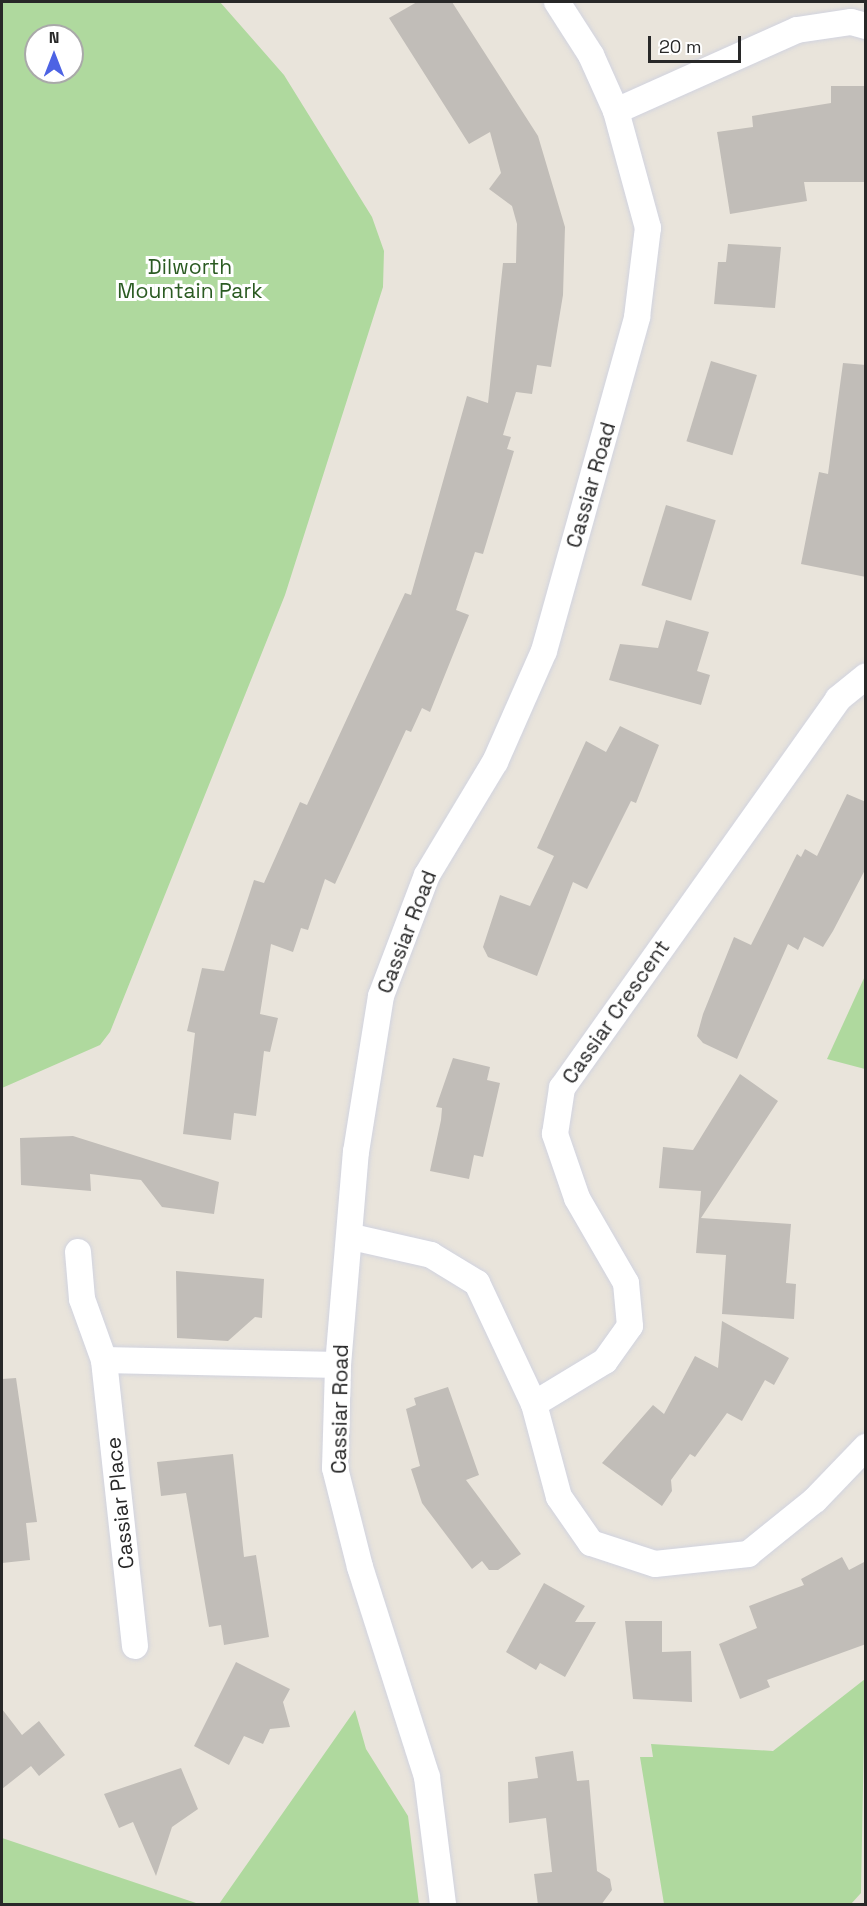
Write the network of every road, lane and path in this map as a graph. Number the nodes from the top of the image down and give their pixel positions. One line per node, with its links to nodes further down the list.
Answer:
1 (557, 2): 3 (street, Cassiar Road)
2 (866, 26): 3 (street)
3 (616, 111): 5 (street, Cassiar Road)
4 (866, 676): 9 (street, Cassiar Crescent)
5 (352, 1238): 8 (street, Cassiar Road); 9 (street)
6 (78, 1252): 7 (street, Cassiar Place)
7 (104, 1360): 8 (street); 11 (street, Cassiar Place)
8 (338, 1365): 12 (street, Cassiar Road)
9 (534, 1404): 10 (street)
10 (866, 1447)
11 (135, 1646)
12 (443, 1905)

